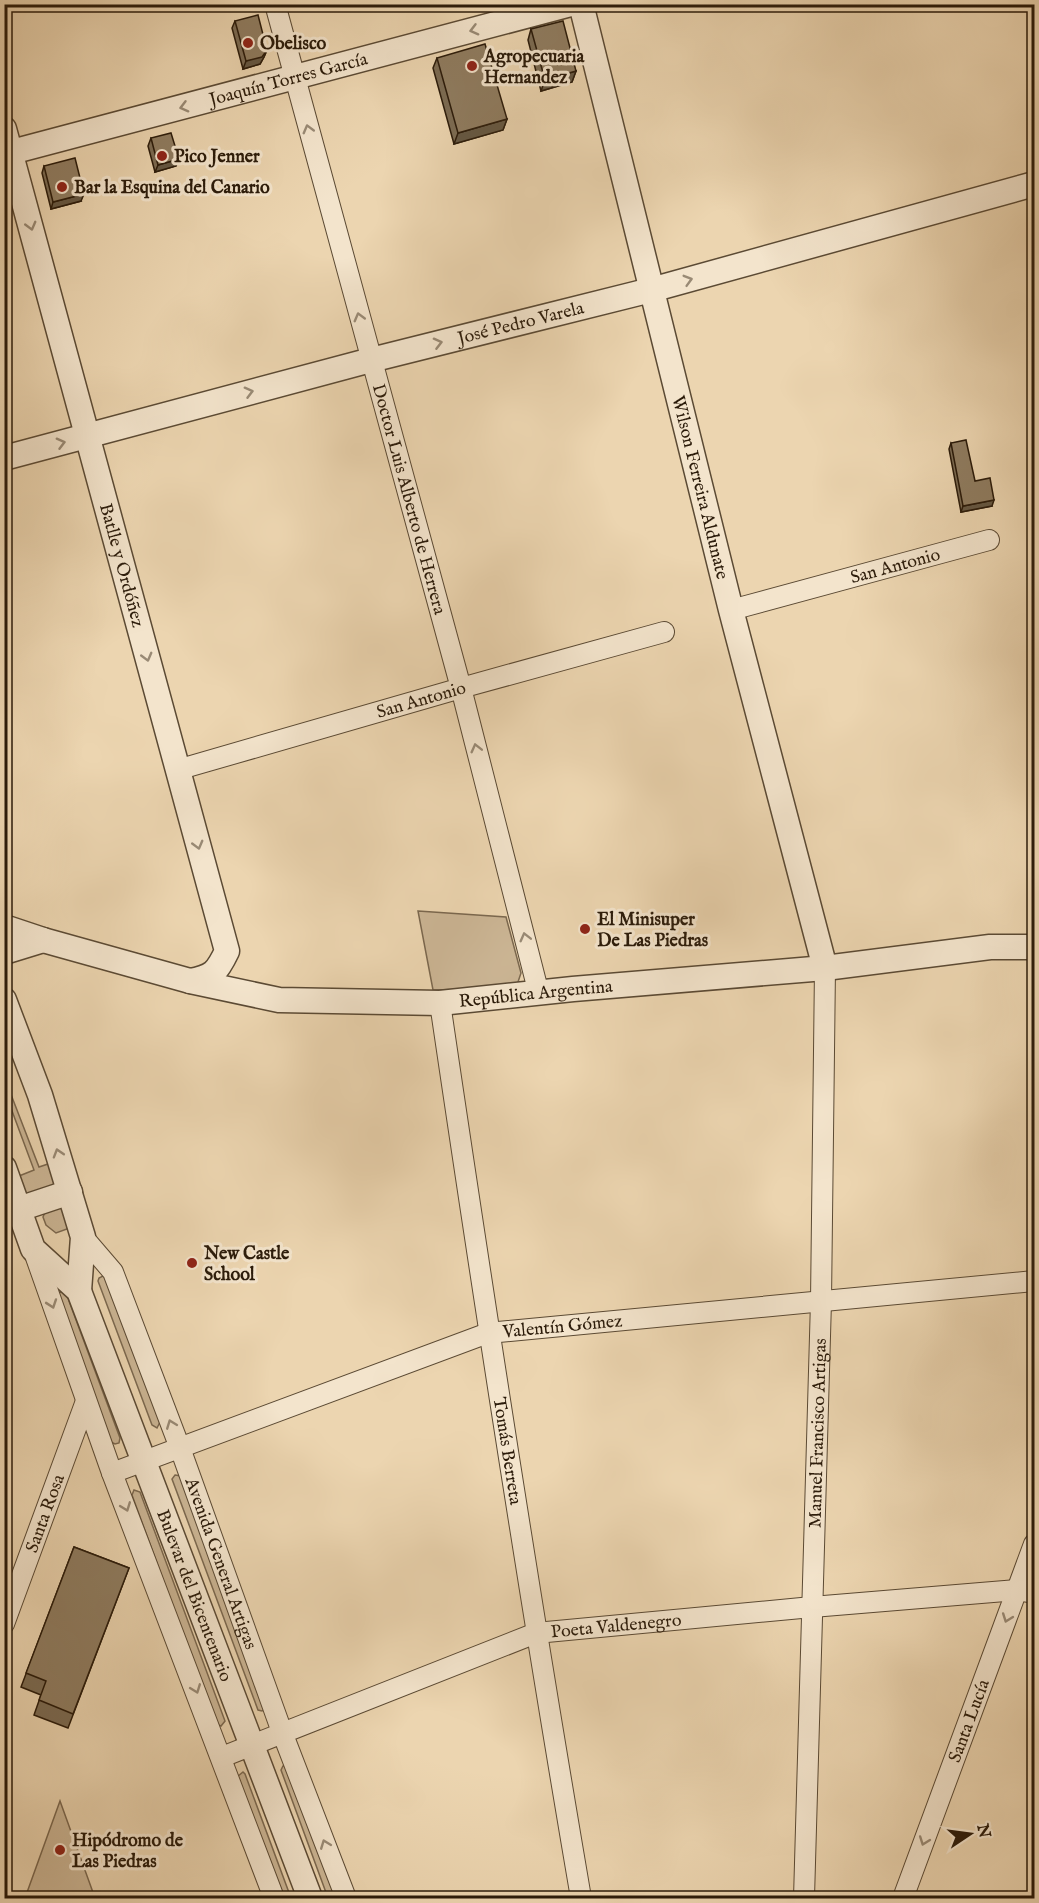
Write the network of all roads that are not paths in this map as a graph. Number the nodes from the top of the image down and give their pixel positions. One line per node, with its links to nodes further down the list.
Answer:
1 (275, 4): 4 (street, Doctor Luis Alberto de Herrera)
2 (571, 4): 4 (street, Joaquín Torres García, one-way to 4)
3 (581, 4): 8 (street, Wilson Ferreira Aldunate)
4 (294, 78): 6 (street, Joaquín Torres García, one-way to 6); 9 (street, Doctor Luis Alberto de Herrera, one-way to 4)
5 (4, 129): 6 (street, Batlle y Ordóñez)
6 (8, 153): 10 (street, Batlle y Ordóñez, one-way to 10)
7 (1035, 184): 8 (street, José Pedro Varela, one-way to 7)
8 (651, 290): 9 (street, José Pedro Varela, one-way to 8); 13 (street, Wilson Ferreira Aldunate)
9 (371, 360): 10 (street, José Pedro Varela, one-way to 9); 15 (street, Doctor Luis Alberto de Herrera)
10 (88, 436): 11 (street, José Pedro Varela, one-way to 10); 16 (street, Batlle y Ordóñez, one-way to 16)
11 (4, 458)
12 (989, 540): 13 (street, San Antonio)
13 (731, 610): 22 (street, Wilson Ferreira Aldunate)
14 (664, 632): 15 (street, San Antonio)
15 (461, 688): 16 (street, San Antonio); 25 (street, Doctor Luis Alberto de Herrera, one-way to 15)
16 (177, 770): 20 (street, Batlle y Ordóñez, one-way to 20)
17 (4, 927): 18 (street, República Argentina)
18 (43, 940): 21 (street); 23 (street, República Argentina)
19 (1035, 947): 22 (street, República Argentina)
20 (227, 951): 23 (street); 24 (street, Batlle y Ordóñez)
21 (4, 952)
22 (825, 968): 25 (street, República Argentina); 35 (street, Manuel Francisco Artigas)
23 (190, 981): 24 (street, República Argentina)
24 (252, 994): 27 (street, República Argentina)
25 (539, 994): 27 (street, República Argentina)
26 (4, 1000): 29 (street, Bulevar del Bicentenario, one-way to 26)
27 (440, 1003): 36 (street, Tomás Berreta)
28 (4, 1168): 30 (street, Bulevar del Bicentenario)
29 (70, 1192): 30 (street); 31 (street, Bulevar del Bicentenario)
30 (20, 1209): 32 (street, Bulevar del Bicentenario)
31 (83, 1237): 34 (street, Bulevar del Bicentenario); 38 (street, Avenida General Artigas, one-way to 31)
32 (33, 1249): 34 (street, Bulevar del Bicentenario); 37 (street, one-way to 37)
33 (1035, 1281): 35 (street, Valentín Gómez)
34 (79, 1291): 39 (street, Bulevar del Bicentenario)
35 (821, 1301): 36 (street, Valentín Gómez); 43 (street, Manuel Francisco Artigas)
36 (488, 1333): 38 (street, Valentín Gómez); 45 (street, Tomás Berreta)
37 (86, 1401): 40 (street); 44 (street, Santa Rosa)
38 (180, 1448): 39 (street, Valentín Gómez); 46 (street, Avenida General Artigas)
39 (145, 1462): 40 (street, Valentín Gómez); 47 (street, Bulevar del Bicentenario)
40 (112, 1473): 48 (street, one-way to 48)
41 (1035, 1544): 42 (street, Santa Lucía)
42 (1026, 1592): 43 (street, Poeta Valdenegro); 54 (street, Santa Lucía, one-way to 54)
43 (812, 1607): 45 (street, Poeta Valdenegro); 53 (street, Manuel Francisco Artigas)
44 (4, 1624)
45 (536, 1633): 46 (street, Poeta Valdenegro); 52 (street, Tomás Berreta)
46 (282, 1732): 47 (street, Poeta Valdenegro); 51 (street, Avenida General Artigas, one-way to 46)
47 (252, 1744): 48 (street, Poeta Valdenegro); 50 (street, Bulevar del Bicentenario)
48 (222, 1757): 49 (street)
49 (274, 1899)
50 (310, 1899)
51 (346, 1899)
52 (581, 1899)
53 (804, 1899)
54 (903, 1899)

